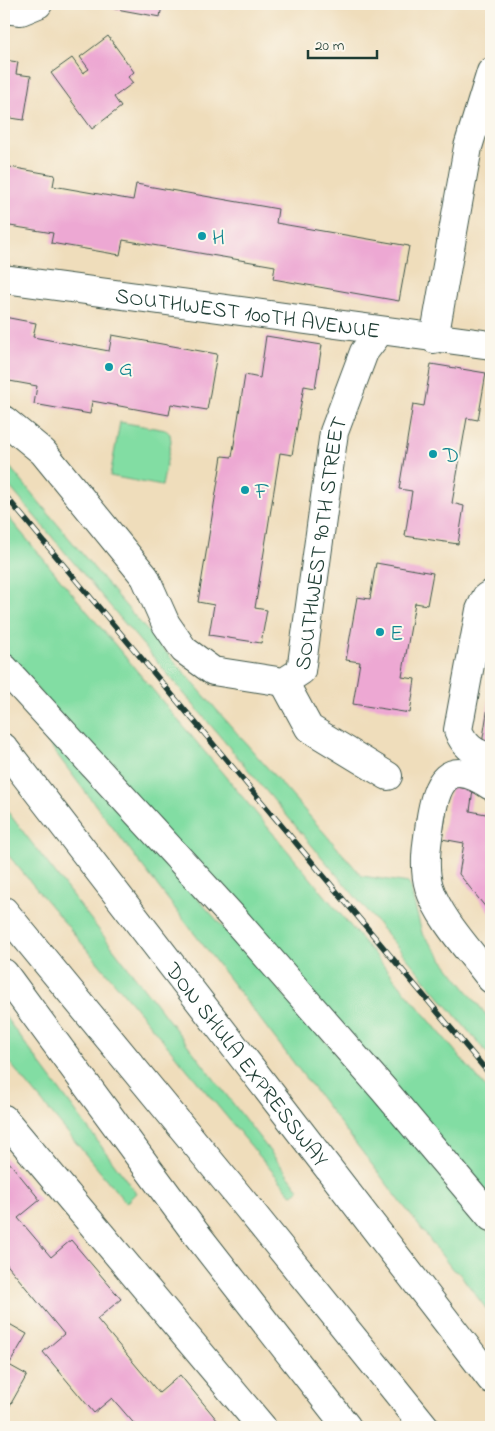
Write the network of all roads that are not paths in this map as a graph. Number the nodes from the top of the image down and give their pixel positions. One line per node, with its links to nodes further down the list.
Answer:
1 (38, 4): 2 (main road)
2 (4, 10)
3 (490, 74): 6 (main road)
4 (4, 279): 5 (main road, SOUTHWEST 100TH AVENUE)
5 (380, 331): 6 (main road, SOUTHWEST 100TH AVENUE); 11 (main road, SOUTHWEST 90TH STREET)
6 (434, 339): 7 (main road, SOUTHWEST 100TH AVENUE)
7 (491, 345)
8 (4, 420): 11 (main road, SOUTHWEST 90TH STREET)
9 (491, 594): 13 (main road)
10 (4, 668): 20 (main road)
11 (284, 682): 14 (main road)
12 (4, 748): 21 (main road, DON SHULA EXPRESSWAY)
13 (491, 757)
14 (388, 776)
15 (491, 786): 18 (main road)
16 (4, 911): 24 (main road)
17 (4, 973): 23 (main road)
18 (491, 979)
19 (4, 1119): 22 (main road)
20 (491, 1217)
21 (491, 1378)
22 (262, 1427)
23 (348, 1427)
24 (425, 1427)

